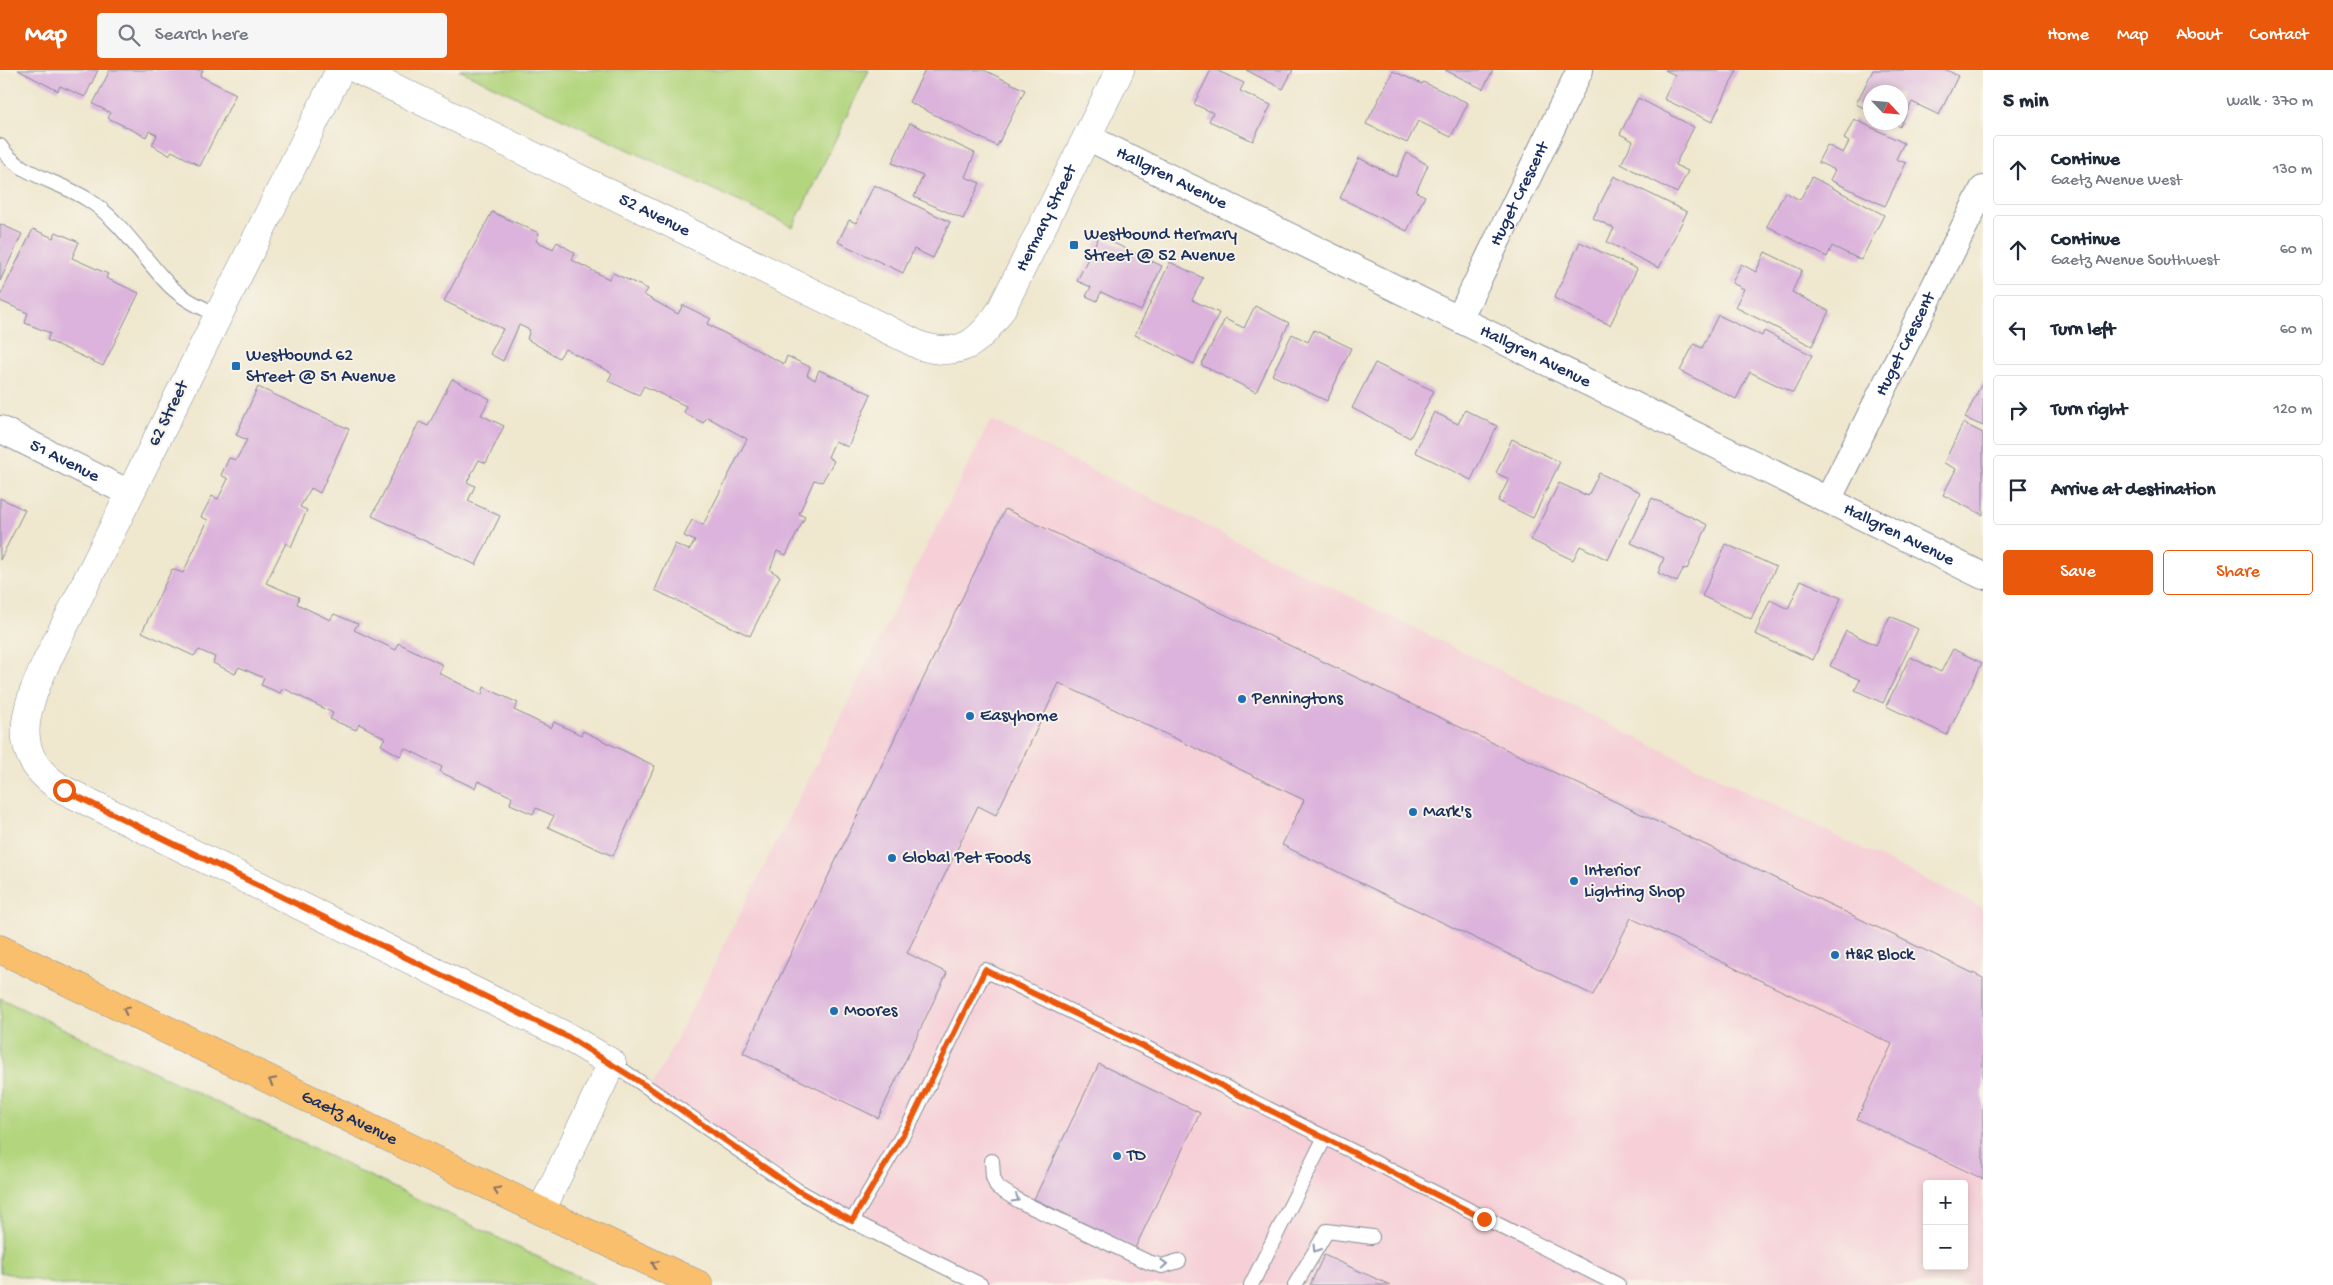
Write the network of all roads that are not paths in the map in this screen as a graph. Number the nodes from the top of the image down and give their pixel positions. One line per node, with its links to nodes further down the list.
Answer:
1 (340, 70): 8 (street, 62 Street)
2 (358, 70): 10 (street, 52 Avenue)
3 (1120, 70): 5 (street, Hermary Street)
4 (1580, 70): 9 (street, Huget Crescent)
5 (1087, 137): 9 (street, Hallgren Avenue); 10 (street, Hermary Street)
6 (0, 146): 8 (lane)
7 (1983, 189): 13 (street, Huget Crescent)
8 (218, 315): 12 (street, 62 Street)
9 (1459, 319): 13 (street, Hallgren Avenue)
10 (955, 351)
11 (0, 429): 12 (street, 51 Avenue)
12 (130, 493): 16 (street, 62 Street)
13 (1828, 500): 14 (street, Hallgren Avenue)
14 (1983, 576)
15 (0, 949): 19 (main road, Gaetz Avenue, one-way to 15)
16 (612, 1063): 19 (street); 20 (lane)
17 (1325, 1137): 20 (lane); 25 (lane); 27 (lane)
18 (992, 1162): 22 (lane, one-way to 22)
19 (541, 1212): 23 (main road, Gaetz Avenue, one-way to 19)
20 (852, 1221): 24 (lane)
21 (1372, 1237): 26 (lane, one-way to 26)
22 (1179, 1261)
23 (699, 1285)
24 (981, 1285)
25 (1251, 1285)
26 (1295, 1285)
27 (1618, 1285)

